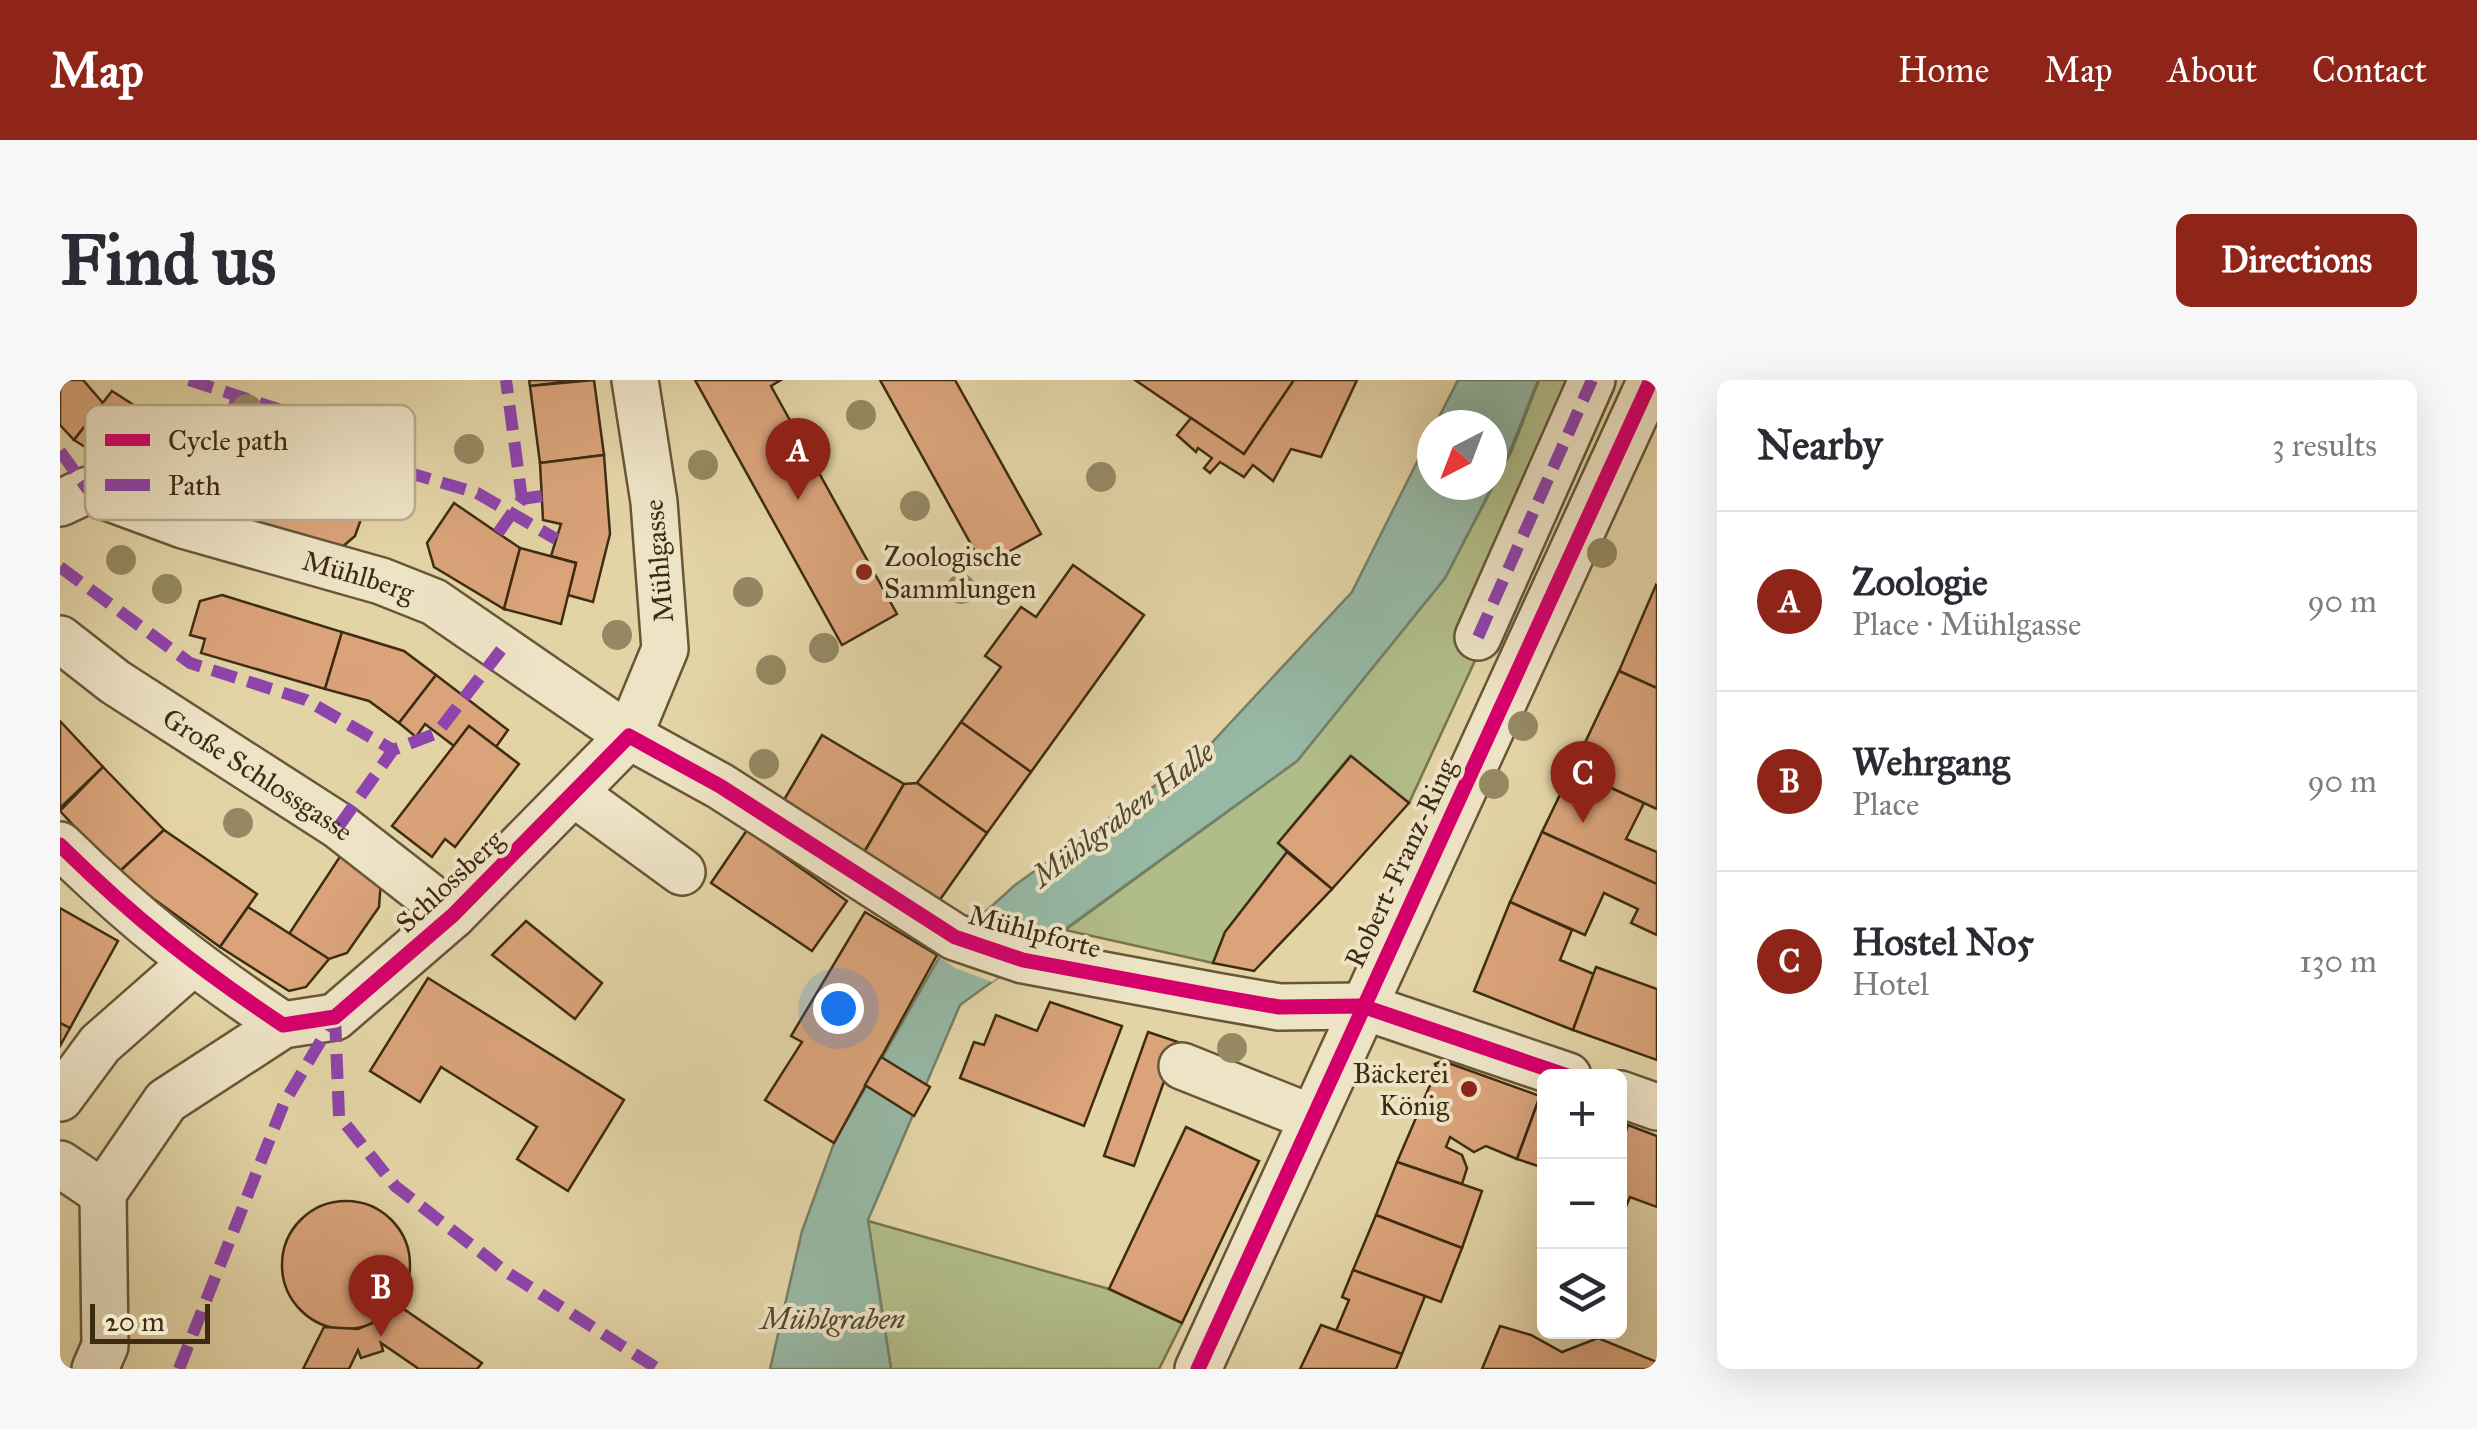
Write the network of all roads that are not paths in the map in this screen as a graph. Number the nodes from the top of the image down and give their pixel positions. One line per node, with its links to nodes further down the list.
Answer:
1 (635, 380): 9 (street, Mühlgasse)
2 (1592, 380): 7 (street)
3 (1651, 380): 15 (street, Robert-Franz-Ring)
4 (85, 491): 5 (street, Mühlberg)
5 (60, 503)
6 (169, 520): 9 (street, Mühlberg)
7 (1478, 637)
8 (60, 639): 13 (street, Große Schlossgasse)
9 (629, 736): 10 (street, Schlossberg); 15 (street, Mühlpforte)
10 (575, 794): 12 (street); 13 (street, Schlossberg)
11 (60, 845): 14 (street)
12 (682, 872)
13 (454, 915): 16 (street, Schlossberg)
14 (191, 964): 16 (street); 20 (street)
15 (1362, 1006): 18 (street, Mühlpforte); 22 (street, Robert-Franz-Ring)
16 (282, 1025): 24 (street)
17 (1182, 1066): 22 (street)
18 (1547, 1069)
19 (1627, 1096): 21 (street)
20 (60, 1098)
21 (1657, 1107)
22 (1310, 1117): 26 (street, Robert-Franz-Ring)
23 (60, 1164): 24 (street)
24 (103, 1193): 25 (street)
25 (94, 1369)
26 (1198, 1369)

